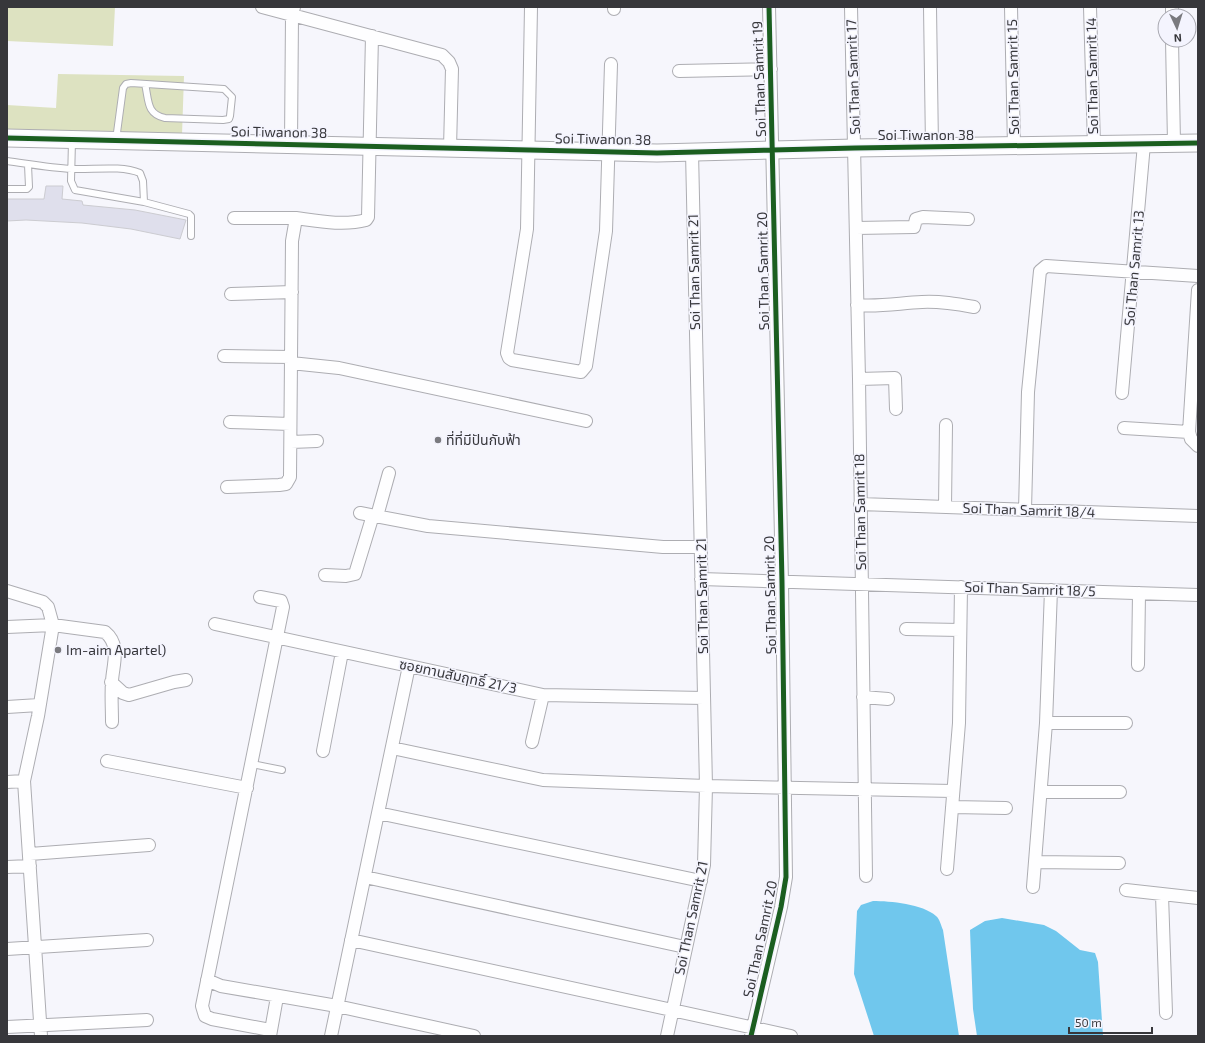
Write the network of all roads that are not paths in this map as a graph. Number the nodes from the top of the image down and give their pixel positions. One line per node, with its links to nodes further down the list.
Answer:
1 (262, 7): 8 (street)
2 (531, 7): 28 (street)
3 (769, 7): 12 (street, Soi Than Samrit 19)
4 (851, 7): 27 (street, Soi Than Samrit 17)
5 (930, 7): 25 (street)
6 (1011, 7): 24 (street, Soi Than Samrit 15)
7 (1090, 7): 21 (street, Soi Than Samrit 14)
8 (293, 11): 9 (street); 20 (street)
9 (372, 36): 23 (street); 26 (street)
10 (1172, 48): 18 (street)
11 (611, 64): 30 (street)
12 (771, 69): 13 (street); 29 (street, Soi Than Samrit 19)
13 (679, 72)
14 (145, 84): 14 (lane); 17 (lane)
15 (7, 138): 16 (street, Soi Tiwanon 38)
16 (72, 139): 17 (street, Soi Tiwanon 38); 34 (lane)
17 (116, 140): 20 (street, Soi Tiwanon 38)
18 (1174, 143): 19 (street, Soi Tiwanon 38); 22 (street, Soi Tiwanon 38)
19 (1198, 143)
20 (291, 144): 23 (street, Soi Tiwanon 38)
21 (1094, 144): 22 (street, Soi Tiwanon 38); 24 (street, Soi Tiwanon 38)
22 (1144, 144): 42 (street, Soi Than Samrit 13)
23 (371, 146): 26 (street, Soi Tiwanon 38); 38 (street)
24 (1014, 146): 25 (street, Soi Tiwanon 38)
25 (932, 147): 27 (street, Soi Tiwanon 38)
26 (450, 148): 28 (street, Soi Tiwanon 38)
27 (855, 148): 29 (street, Soi Tiwanon 38); 40 (street, Soi Than Samrit 18)
28 (529, 150): 30 (street, Soi Tiwanon 38); 30 (street)
29 (773, 150): 31 (street, Soi Tiwanon 38); 75 (street, Soi Than Samrit 20)
30 (607, 151): 31 (street, Soi Tiwanon 38)
31 (692, 152): 72 (street, Soi Than Samrit 21)
32 (7, 161): 33 (lane)
33 (28, 165): 34 (lane); 35 (lane)
34 (72, 169): 36 (lane); 36 (lane)
35 (7, 189)
36 (144, 202): 41 (lane)
37 (234, 218): 38 (street)
38 (296, 218): 45 (street)
39 (968, 219): 40 (street)
40 (856, 228): 47 (street, Soi Than Samrit 18)
41 (191, 236)
42 (1134, 272): 43 (street); 53 (street, Soi Than Samrit 13); 68 (street)
43 (1198, 276)
44 (1198, 290): 49 (street)
45 (292, 292): 46 (street); 51 (street)
46 (231, 294)
47 (857, 305): 48 (street); 52 (street, Soi Than Samrit 18)
48 (974, 307)
49 (1196, 343): 60 (street)
50 (224, 356): 51 (street)
51 (291, 360): 55 (street); 57 (street)
52 (859, 379): 54 (street); 66 (street, Soi Than Samrit 18)
53 (1122, 393)
54 (896, 409)
55 (586, 420)
56 (230, 422): 57 (street)
57 (290, 424): 62 (street)
58 (946, 425): 67 (street)
59 (1124, 428): 60 (street)
60 (1189, 432): 63 (street)
61 (317, 441): 62 (street)
62 (291, 442): 65 (street)
63 (1198, 446)
64 (389, 473): 70 (street)
65 (227, 487)
66 (860, 504): 67 (street, Soi Than Samrit 18/4); 76 (street, Soi Than Samrit 18)
67 (945, 507): 68 (street, Soi Than Samrit 18/4)
68 (1025, 510): 71 (street, Soi Than Samrit 18/4)
69 (360, 513): 70 (street)
70 (375, 516): 72 (street); 73 (street)
71 (1198, 516)
72 (700, 547): 74 (street, Soi Than Samrit 21)
73 (325, 575)
74 (701, 579): 75 (street, Soi Than Samrit 18/5); 96 (street, Soi Than Samrit 21)
75 (782, 582): 76 (street, Soi Than Samrit 18/5); 113 (street, Soi Than Samrit 20)
76 (861, 584): 77 (street, Soi Than Samrit 18/5); 95 (street, Soi Than Samrit 18)
77 (961, 587): 78 (street, Soi Than Samrit 18/5); 87 (street)
78 (1051, 590): 80 (street, Soi Than Samrit 18/5); 101 (street)
79 (7, 591): 84 (street)
80 (1139, 593): 81 (street, Soi Than Samrit 18/5); 90 (street)
81 (1198, 595)
82 (260, 597): 88 (street)
83 (215, 624): 88 (street, ซอยทานสัมฤทธิ์ 21/3)
84 (53, 625): 85 (street); 93 (street); 98 (street)
85 (7, 627)
86 (906, 629): 87 (street)
87 (960, 630): 115 (street)
88 (277, 638): 89 (street, ซอยทานสัมฤทธิ์ 21/3); 107 (street)
89 (342, 652): 91 (street, ซอยทานสัมฤทธิ์ 21/3); 105 (street)
90 (1138, 665)
91 (409, 666): 94 (street, ซอยทานสัมฤทธิ์ 21/3); 104 (street)
92 (186, 680): 93 (street)
93 (111, 682): 100 (street)
94 (543, 695): 96 (street, ซอยทานสัมฤทธิ์ 21/3); 103 (street)
95 (863, 697): 97 (street); 114 (street, Soi Than Samrit 18)
96 (704, 698): 111 (street, Soi Than Samrit 21)
97 (888, 699)
98 (40, 705): 99 (street); 109 (street)
99 (7, 707)
100 (112, 722)
101 (1046, 723): 102 (street); 116 (street)
102 (1126, 723)
103 (532, 742)
104 (392, 748): 111 (street); 120 (street)
105 (323, 751)
106 (107, 761): 112 (street)
107 (252, 764): 108 (lane); 112 (street)
108 (282, 770)
109 (24, 781): 110 (street); 122 (street)
110 (7, 782)
111 (706, 786): 113 (street); 129 (street, Soi Than Samrit 21)
112 (247, 788): 139 (street)
113 (786, 788): 114 (street); 147 (street, Soi Than Samrit 20)
114 (864, 790): 115 (street); 127 (street, Soi Than Samrit 18)
115 (953, 791): 118 (street)
116 (1041, 792): 117 (street); 123 (street)
117 (1120, 792)
118 (952, 808): 119 (street); 126 (street)
119 (1006, 808)
120 (378, 813): 128 (street); 129 (street)
121 (149, 845): 122 (street)
122 (30, 860): 125 (street); 136 (street)
123 (1035, 862): 124 (street); 130 (street)
124 (1119, 863)
125 (7, 867)
126 (947, 870)
127 (866, 876)
128 (364, 877): 135 (street); 137 (street)
129 (700, 881): 137 (street, Soi Than Samrit 21)
130 (1033, 887)
131 (1126, 890): 132 (street)
132 (1162, 895): 133 (street); 143 (street)
133 (1198, 898)
134 (147, 940): 136 (street)
135 (351, 940): 141 (street); 142 (street)
136 (35, 947): 138 (street); 146 (street)
137 (685, 947): 142 (street, Soi Than Samrit 21)
138 (7, 949)
139 (207, 980): 140 (street); 148 (street)
140 (277, 997): 141 (street); 148 (street)
141 (338, 1006): 149 (street); 150 (street)
142 (672, 1011): 147 (street); 151 (street, Soi Than Samrit 21)
143 (1166, 1013)
144 (147, 1020): 146 (street)
145 (7, 1027): 146 (street)
146 (41, 1030)
147 (752, 1032): 152 (street)
148 (270, 1033)
149 (331, 1036)
150 (474, 1036)
151 (667, 1036)
152 (791, 1036)

